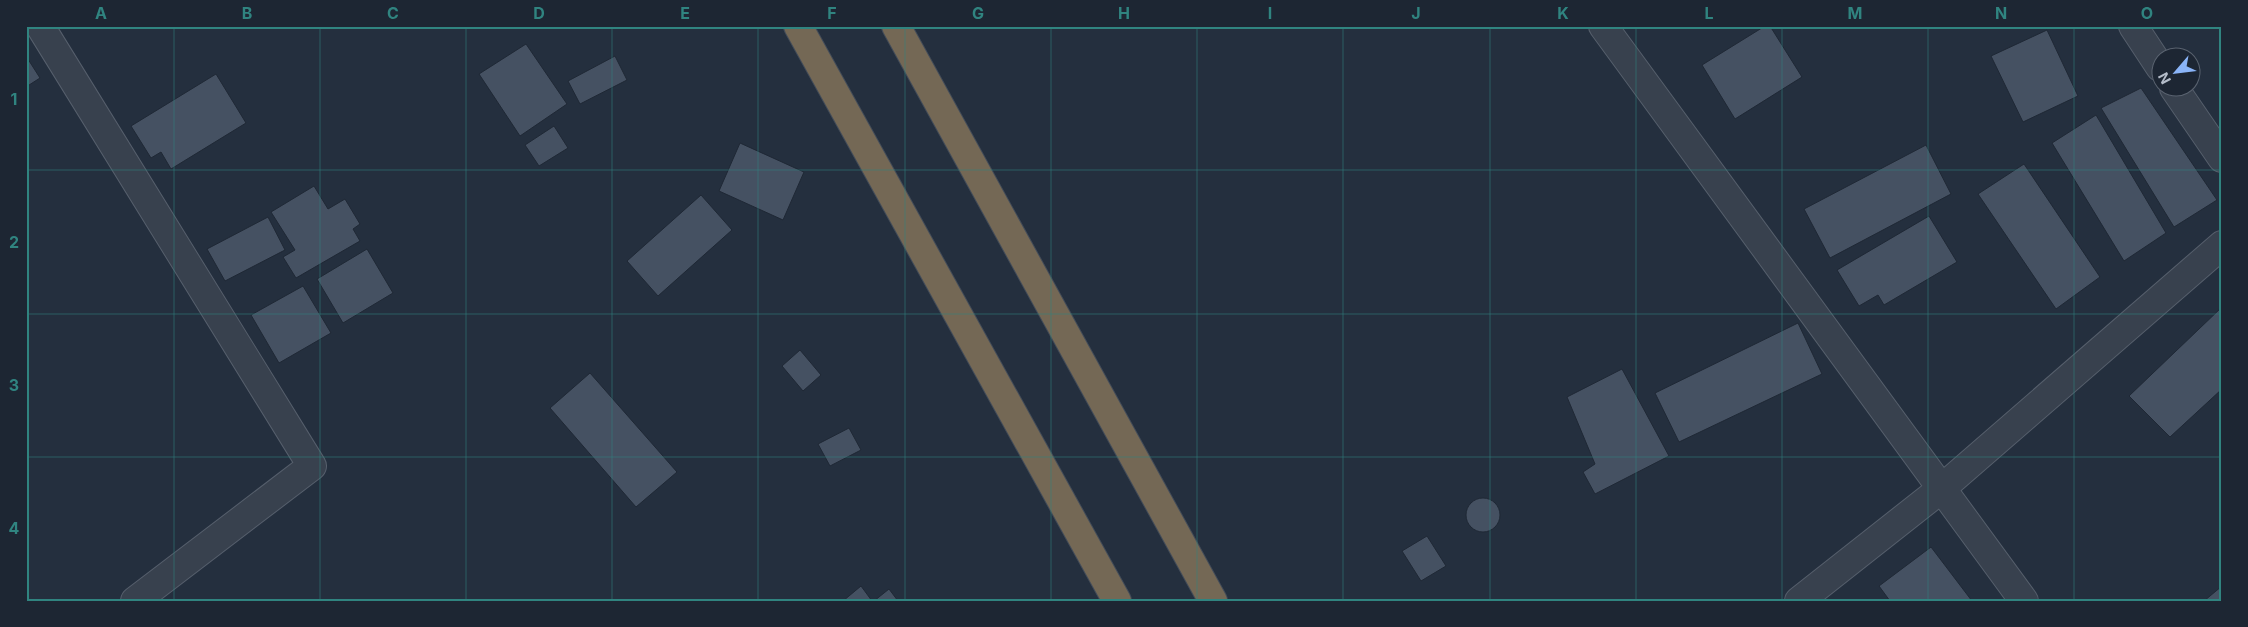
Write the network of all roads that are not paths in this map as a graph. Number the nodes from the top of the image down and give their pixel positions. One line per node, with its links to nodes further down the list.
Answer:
1 (40, 26): 11 (street)
2 (798, 26): 12 (highway)
3 (896, 26): 13 (highway)
4 (1603, 26): 10 (street)
5 (2133, 26): 6 (street)
6 (2150, 52)
7 (2181, 98): 8 (street)
8 (2222, 158)
9 (2222, 245): 10 (street)
10 (1941, 489): 14 (street); 15 (street)
11 (135, 601)
12 (1117, 601)
13 (1213, 601)
14 (1799, 601)
15 (2024, 601)

